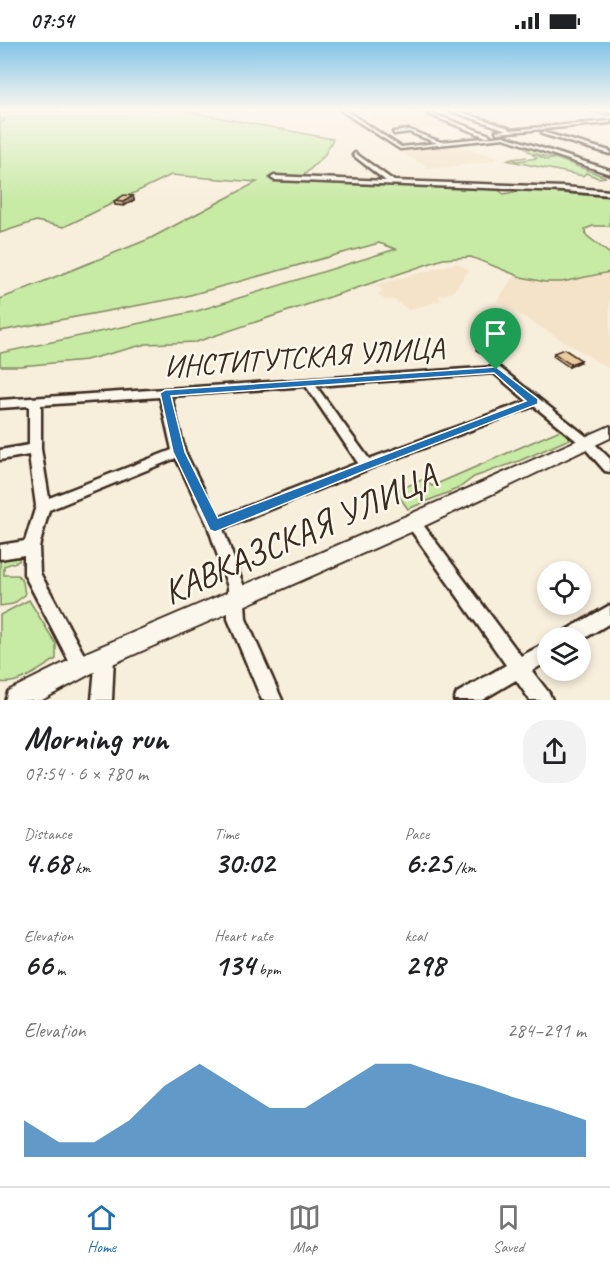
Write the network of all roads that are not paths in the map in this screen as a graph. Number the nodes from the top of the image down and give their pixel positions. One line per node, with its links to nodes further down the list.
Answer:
1 (389, 141): 6 (street)
2 (437, 141): 6 (street)
3 (458, 141): 6 (street)
4 (516, 141): 9 (street)
5 (569, 141): 7 (street)
6 (443, 143)
7 (610, 153)
8 (355, 154): 11 (street)
9 (610, 172)
10 (274, 178): 11 (street)
11 (394, 183): 12 (street)
12 (610, 193)
13 (308, 382): 14 (street, ИНСТИТУТСКАЯ УЛИЦА); 16 (street, ИНСТИТУТСКАЯ УЛИЦА); 23 (street)
14 (165, 393): 15 (street, ИНСТИТУТСКАЯ УЛИЦА); 21 (street)
15 (35, 402): 17 (street, ИНСТИТУТСКАЯ УЛИЦА); 20 (street)
16 (534, 402): 19 (street, ИНСТИТУТСКАЯ УЛИЦА); 23 (street)
17 (0, 404)
18 (610, 432): 19 (main road, КАВКАЗСКАЯ УЛИЦА)
19 (587, 443): 24 (street, ИНСТИТУТСКАЯ УЛИЦА); 26 (main road, КАВКАЗСКАЯ УЛИЦА)
20 (35, 449): 22 (street); 25 (street)
21 (179, 452): 25 (street); 27 (street)
22 (0, 455)
23 (366, 465): 27 (street)
24 (610, 467)
25 (43, 506): 28 (street)
26 (413, 522): 30 (main road, КАВКАЗСКАЯ УЛИЦА); 35 (street)
27 (215, 526): 30 (street)
28 (31, 547): 29 (street); 34 (street)
29 (0, 552)
30 (237, 600): 34 (main road, КАВКАЗСКАЯ УЛИЦА); 38 (street)
31 (610, 613): 32 (street)
32 (587, 627)
33 (537, 657): 35 (street)
34 (94, 661): 36 (main road, КАВКАЗСКАЯ УЛИЦА); 37 (street)
35 (518, 668): 39 (street); 40 (street)
36 (17, 700)
37 (102, 700)
38 (272, 700)
39 (464, 700)
40 (542, 700)

